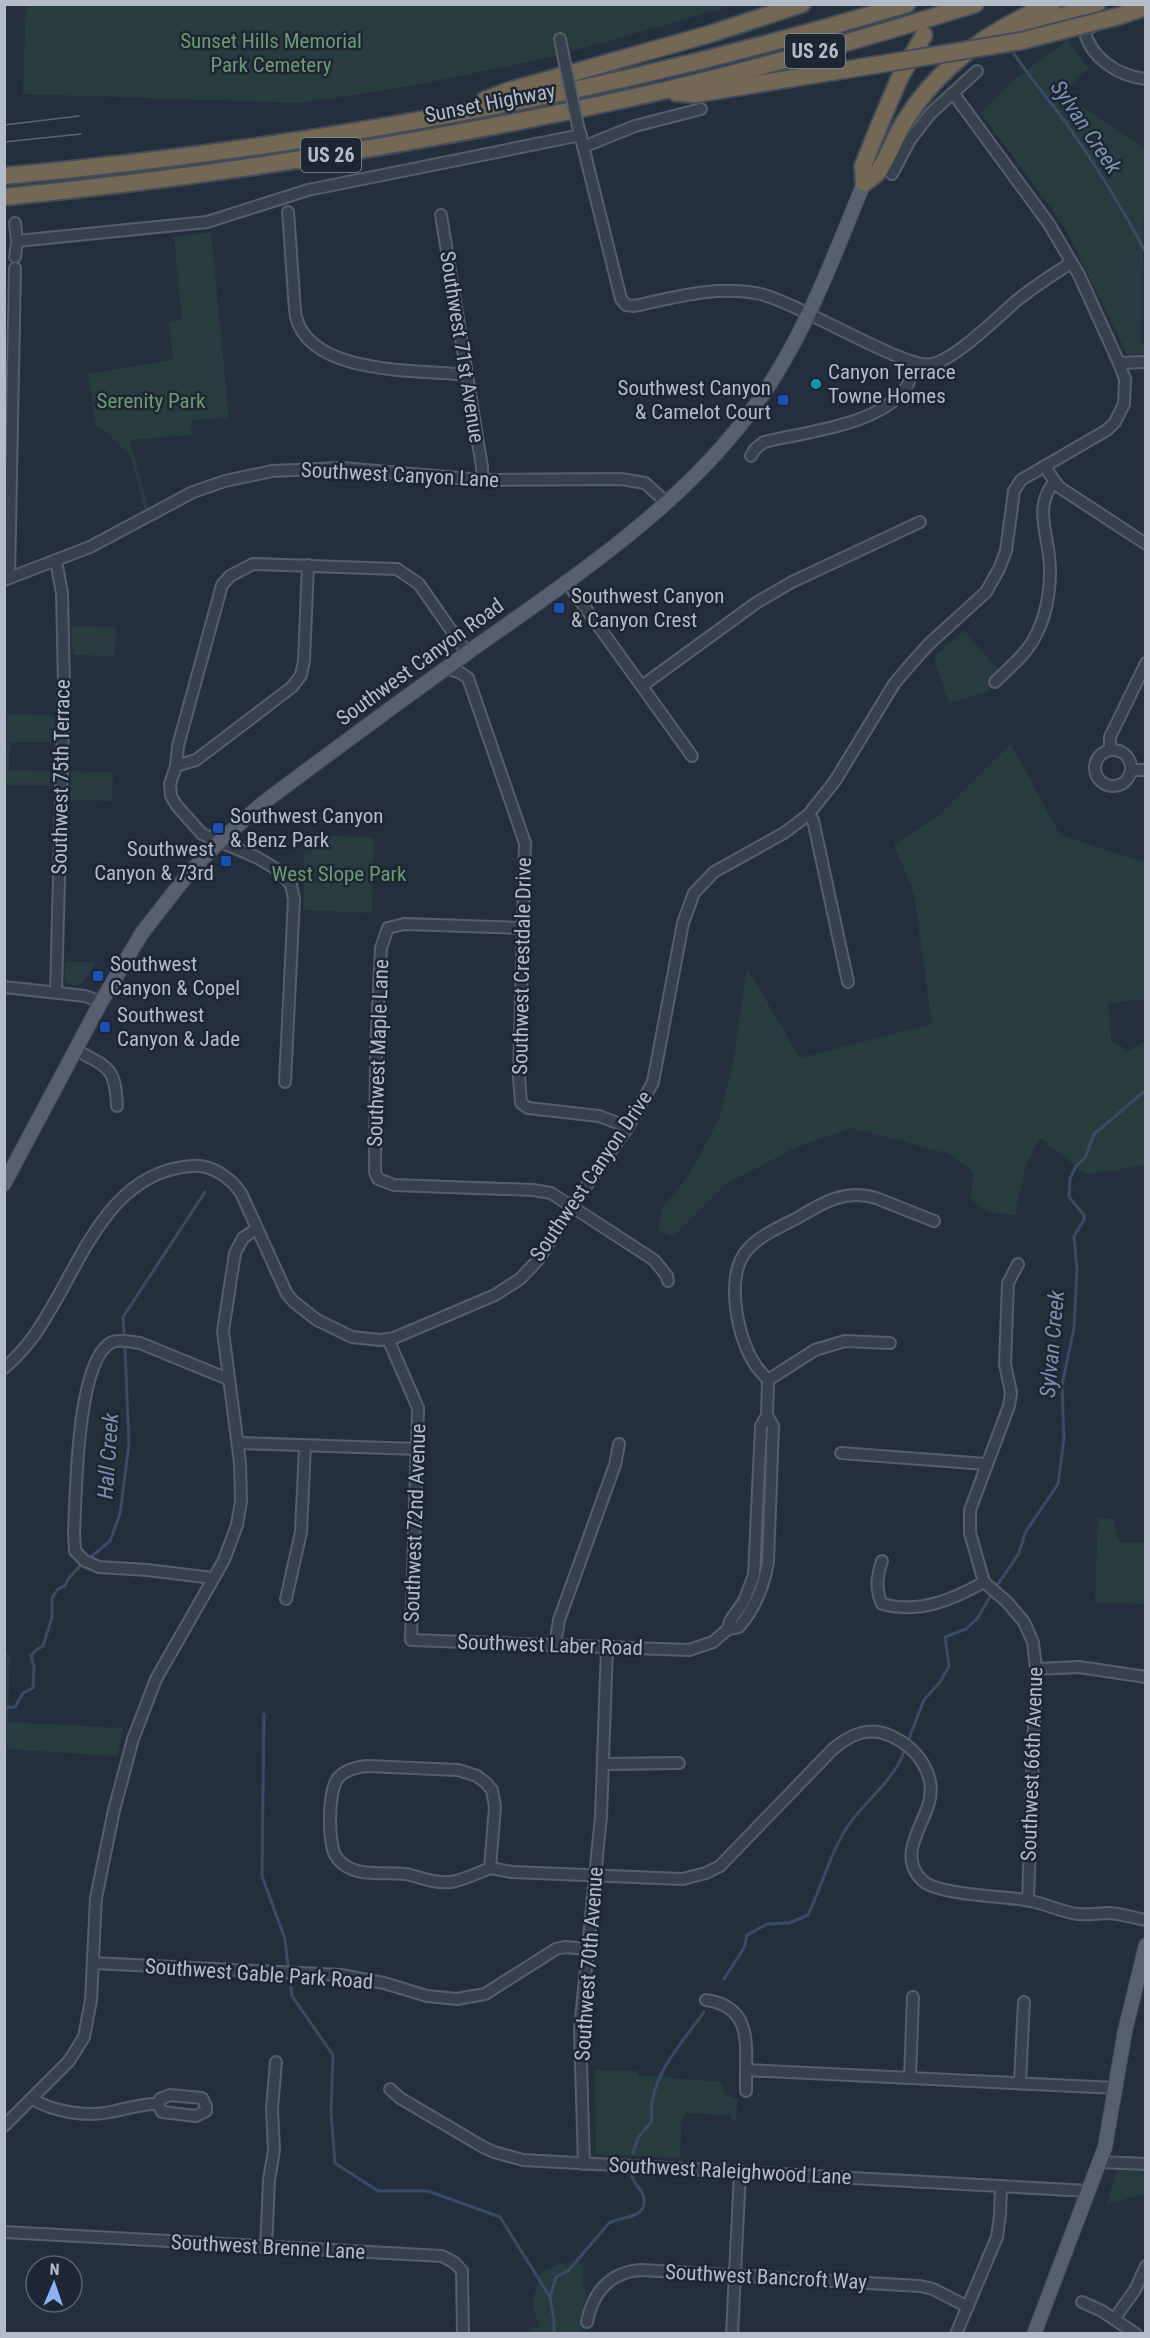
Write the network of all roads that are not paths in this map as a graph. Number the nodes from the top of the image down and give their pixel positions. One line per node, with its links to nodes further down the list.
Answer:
1 (802, 4): 16 (highway)
2 (907, 4): 16 (highway, Sunset Highway / US 26)
3 (975, 4): 13 (highway, Sunset Highway / US 26)
4 (1052, 4): 10 (highway)
5 (1097, 4): 10 (highway)
6 (1146, 7): 13 (highway, bridge)
7 (1095, 26): 12 (street)
8 (924, 34): 21 (highway)
9 (560, 39): 17 (street, bridge)
10 (958, 59): 21 (highway)
11 (977, 71): 14 (street)
12 (1146, 79)
13 (655, 92): 22 (highway, Sunset Highway / US 26)
14 (953, 93): 19 (street); 27 (street, Southwest Canyon Drive)
15 (701, 109): 18 (street)
16 (451, 114): 20 (highway, Sunset Highway / US 26)
17 (580, 130): 18 (street); 26 (street)
18 (583, 147): 28 (street)
19 (892, 174)
20 (4, 176)
21 (864, 183): 28 (main road, Southwest Canyon Road)
22 (4, 197)
23 (288, 212): 32 (street)
24 (441, 215): 32 (street, Southwest 71st Avenue)
25 (15, 223): 26 (street)
26 (17, 241): 42 (street)
27 (1071, 263): 30 (street); 31 (street, Southwest Canyon Drive)
28 (809, 313): 30 (street); 37 (main road, Southwest Canyon Road)
29 (1146, 362): 31 (street)
30 (915, 363): 33 (street)
31 (1119, 363): 34 (street, Southwest Canyon Drive)
32 (466, 372): 35 (street, Southwest 71st Avenue)
33 (751, 456)
34 (1044, 466): 36 (street); 54 (street, Southwest Canyon Drive)
35 (482, 480): 37 (street, Southwest Canyon Lane); 40 (street, Southwest Canyon Lane)
36 (1054, 482): 39 (street); 47 (street)
37 (666, 502): 43 (main road, Southwest Canyon Road)
38 (920, 522): 48 (street)
39 (1146, 544)
40 (56, 561): 42 (street, Southwest Canyon Lane); 59 (street, Southwest 75th Terrace)
41 (308, 565): 44 (street); 51 (street); 51 (street)
42 (7, 579)
43 (566, 580): 44 (main road, Southwest Canyon Road); 48 (street)
44 (467, 653): 46 (main road, Southwest Canyon Road)
45 (1146, 663): 49 (street)
46 (446, 669): 55 (main road, Southwest Canyon Road); 56 (street, Southwest Crestdale Drive)
47 (995, 682)
48 (642, 686): 50 (street)
49 (1110, 750): 52 (street); 52 (street)
50 (693, 756)
51 (176, 766): 55 (street)
52 (1131, 770): 53 (street)
53 (1146, 770)
54 (808, 815): 57 (street); 64 (street, Southwest Canyon Drive)
55 (220, 841): 60 (main road, Southwest Canyon Road); 62 (street)
56 (523, 928): 64 (street, Southwest Crestdale Drive); 66 (street, Southwest Maple Lane)
57 (848, 982)
58 (4, 987): 59 (street)
59 (56, 992): 60 (street)
60 (101, 1002): 61 (main road, Southwest Canyon Road)
61 (76, 1050): 63 (street); 65 (main road, Southwest Canyon Road)
62 (285, 1082)
63 (117, 1106)
64 (628, 1126): 66 (street, Southwest Canyon Drive)
65 (4, 1184)
66 (572, 1206): 70 (street); 71 (street, Southwest Canyon Drive)
67 (934, 1221): 75 (street)
68 (256, 1229): 71 (street, Southwest Canyon Drive); 73 (street, Southwest Canyon Drive); 74 (street)
69 (1018, 1264): 81 (street)
70 (668, 1281)
71 (388, 1339): 79 (street, Southwest 72nd Avenue)
72 (890, 1343): 75 (street)
73 (4, 1368)
74 (228, 1379): 76 (street); 83 (street)
75 (768, 1380): 88 (street, Southwest Laber Road)
76 (238, 1443): 78 (street); 83 (street)
77 (619, 1444): 87 (street)
78 (305, 1446): 79 (street); 85 (street)
79 (417, 1449): 86 (street, Southwest 72nd Avenue)
80 (842, 1452): 81 (street)
81 (986, 1464): 84 (street)
82 (882, 1561): 84 (street)
83 (213, 1578): 99 (street)
84 (984, 1582): 89 (street, Southwest 66th Avenue)
85 (286, 1599)
86 (411, 1640): 87 (street, Southwest Laber Road)
87 (555, 1645): 88 (street, Southwest Laber Road)
88 (606, 1647): 92 (street, Southwest 70th Avenue)
89 (1036, 1669): 90 (street); 95 (street, Southwest 66th Avenue)
90 (1146, 1677)
91 (680, 1763): 92 (street)
92 (603, 1764): 94 (street, Southwest 70th Avenue)
93 (490, 1868): 93 (street); 94 (street)
94 (596, 1875): 95 (street); 97 (street, Southwest 70th Avenue)
95 (1028, 1900): 96 (street)
96 (1146, 1920)
97 (588, 1949): 99 (street, Southwest Gable Park Road); 114 (street, Southwest 70th Avenue)
98 (1145, 1950): 107 (main road)
99 (93, 1963): 110 (street)
100 (913, 1997): 105 (street)
101 (706, 2000): 104 (street)
102 (1024, 2002): 106 (street)
103 (276, 2062): 120 (street)
104 (746, 2070): 105 (street); 109 (street)
105 (910, 2078): 106 (street)
106 (1020, 2082): 107 (street)
107 (1116, 2088): 113 (main road)
108 (390, 2089): 114 (street, Southwest Raleighwood Lane)
109 (746, 2091)
110 (32, 2099): 111 (street); 112 (street)
111 (158, 2104)
112 (4, 2126)
113 (1100, 2163): 115 (street); 118 (main road)
114 (584, 2164): 116 (street, Southwest Raleighwood Lane)
115 (1146, 2164)
116 (740, 2172): 117 (street, Southwest Raleighwood Lane); 122 (street)
117 (1001, 2186): 118 (street, Southwest Raleighwood Lane); 124 (street)
118 (1089, 2191): 130 (main road)
119 (4, 2232): 120 (street, Southwest Brenne Lane)
120 (266, 2248): 127 (street, Southwest Brenne Lane)
121 (1146, 2266): 125 (street)
122 (734, 2276): 124 (street, Southwest Bancroft Way); 126 (street, Southwest Bancroft Way); 128 (street)
123 (1082, 2302): 125 (street)
124 (968, 2307): 129 (street)
125 (1115, 2318): 131 (street)
126 (587, 2322)
127 (463, 2334)
128 (732, 2334)
129 (956, 2334)
130 (1034, 2334)
131 (1136, 2334)

